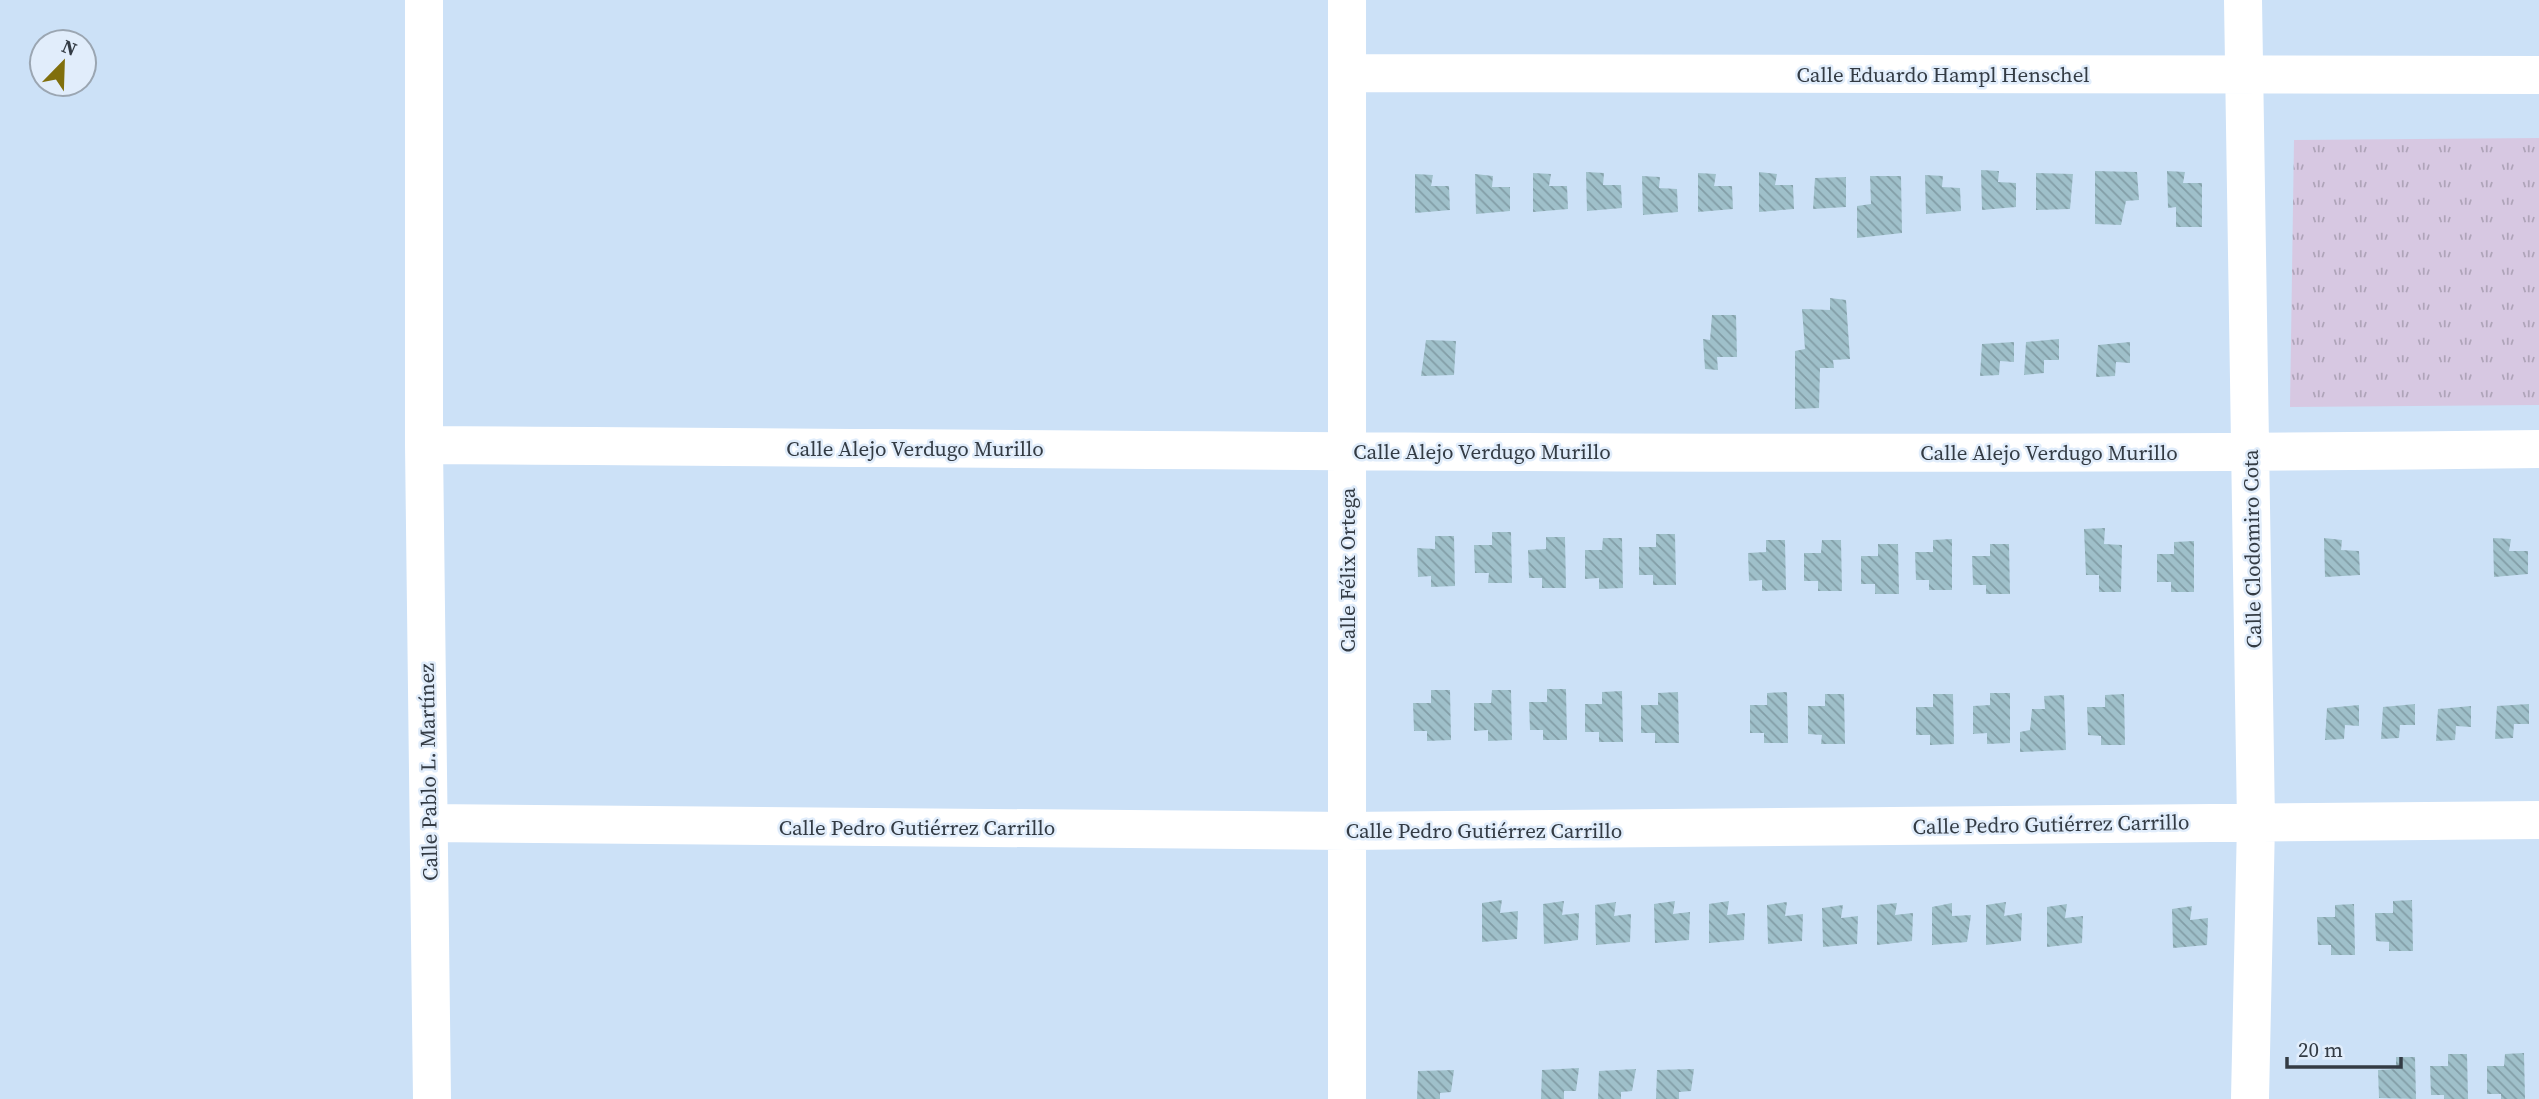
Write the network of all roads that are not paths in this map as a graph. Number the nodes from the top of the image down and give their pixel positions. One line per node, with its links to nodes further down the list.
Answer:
1 (424, 0): 7 (street, Calle Pablo L. Martínez)
2 (1347, 0): 4 (street, Calle Félix Ortega)
3 (2243, 0): 5 (street, Calle Clodomiro Cota)
4 (1347, 74): 5 (street, Calle Eduardo Hampl Henschel); 9 (street, Calle Félix Ortega)
5 (2242, 74): 6 (street, Calle Eduardo Hampl Henschel); 10 (street, Calle Clodomiro Cota)
6 (2539, 75)
7 (424, 445): 9 (street, Calle Alejo Verdugo Murillo); 13 (street, Calle Pablo L. Martínez)
8 (2539, 449): 10 (street, Calle Alejo Verdugo Murillo)
9 (1347, 451): 10 (street, Calle Alejo Verdugo Murillo); 14 (street, Calle Félix Ortega)
10 (2251, 453): 12 (street, Calle Clodomiro Cota)
11 (2539, 820): 12 (street, Calle Pedro Gutiérrez Carrillo)
12 (2256, 822): 14 (street, Calle Pedro Gutiérrez Carrillo); 17 (street, Calle Clodomiro Cota)
13 (429, 823): 14 (street, Calle Pedro Gutiérrez Carrillo); 15 (street, Calle Pablo L. Martínez)
14 (1347, 831): 16 (street, Calle Félix Ortega)
15 (432, 1099)
16 (1347, 1099)
17 (2250, 1099)

